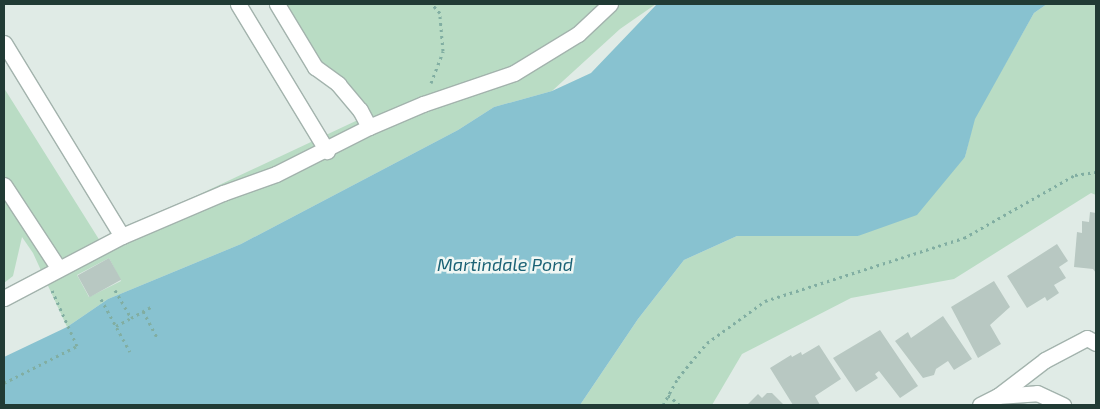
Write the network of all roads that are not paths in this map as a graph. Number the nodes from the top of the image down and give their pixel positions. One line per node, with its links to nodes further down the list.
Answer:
1 (238, 4): 6 (street)
2 (277, 4): 5 (street)
3 (610, 4): 5 (street)
4 (4, 43): 8 (street)
5 (369, 127): 6 (street)
6 (327, 151): 8 (street)
7 (4, 185): 9 (street)
8 (122, 236): 9 (street)
9 (59, 269): 10 (street)
10 (4, 298)
11 (1096, 343): 12 (street)
12 (998, 396): 13 (street); 14 (street)
13 (980, 405)
14 (1063, 405)

